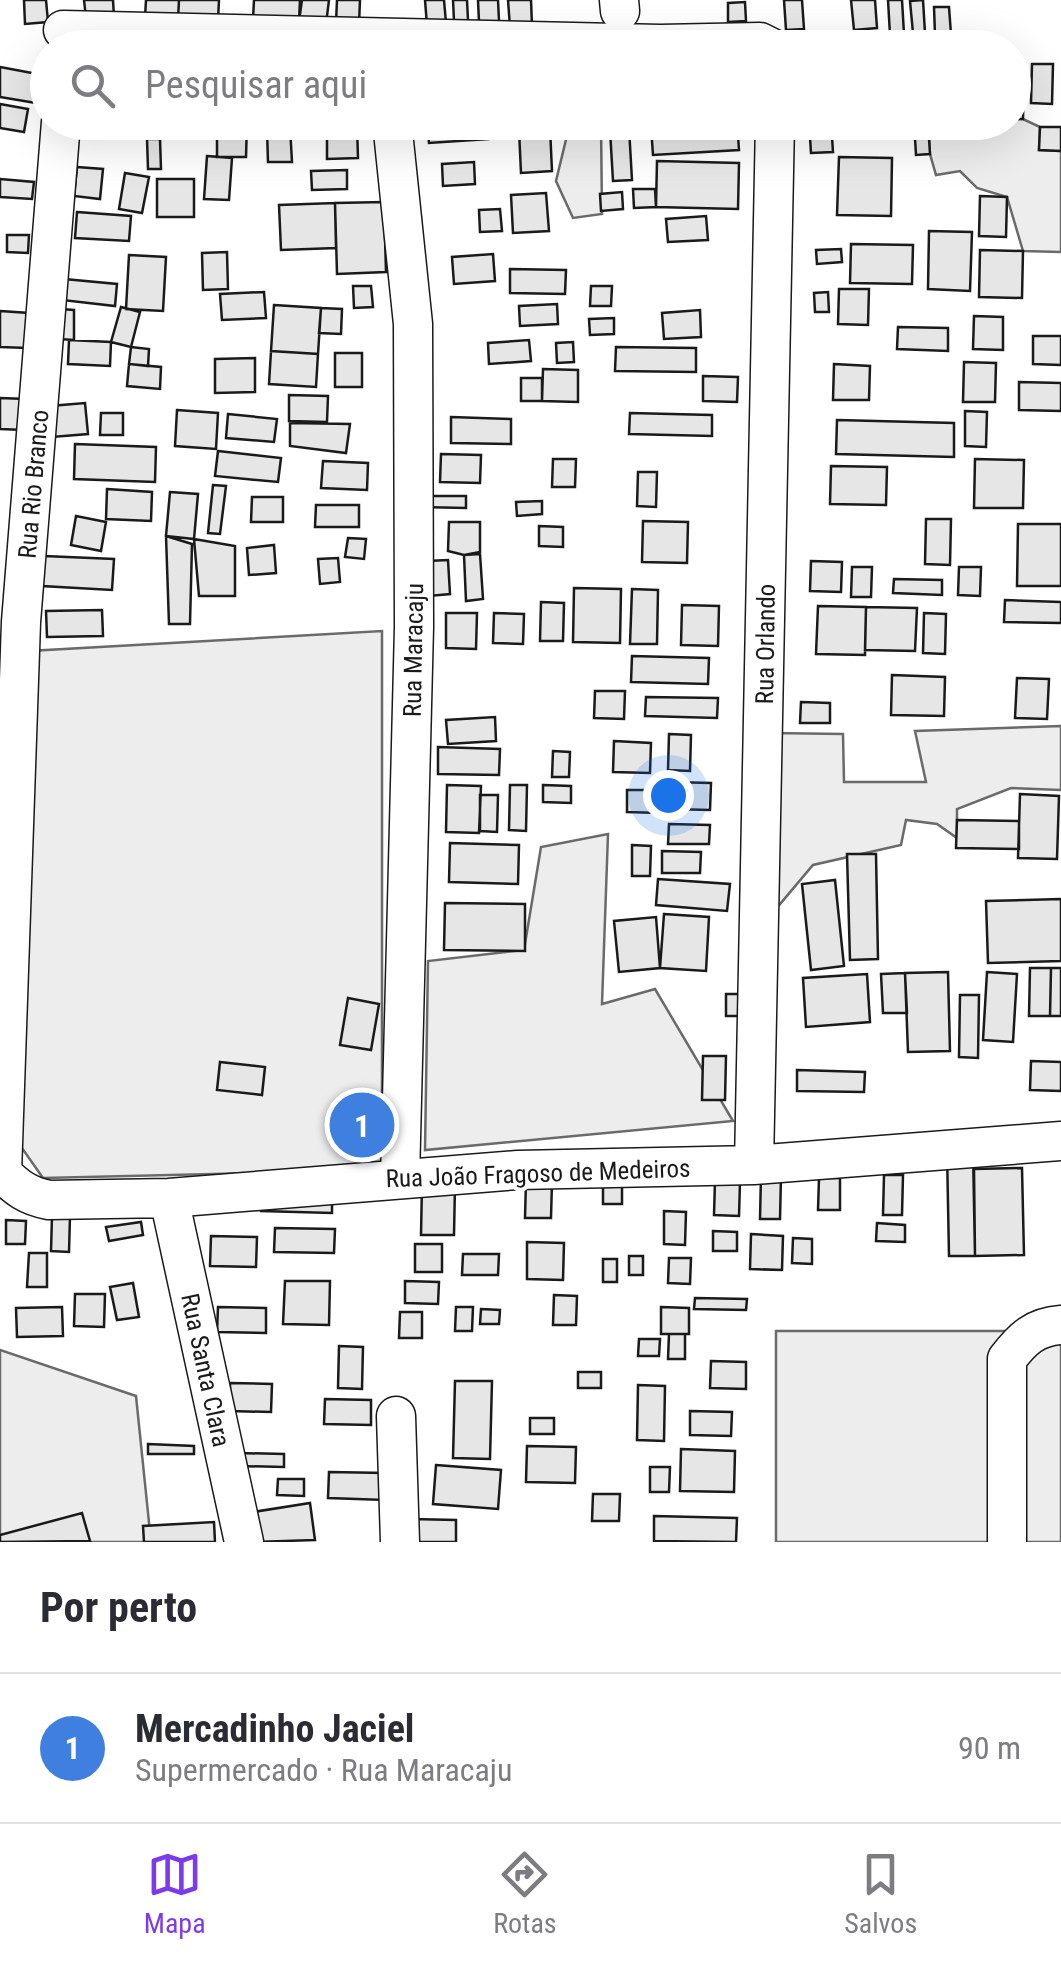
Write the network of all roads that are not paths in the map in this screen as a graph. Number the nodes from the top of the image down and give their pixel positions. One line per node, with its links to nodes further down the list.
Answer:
1 (63, 28): 2 (street)
2 (103, 30)
3 (59, 140): 6 (street, Rua Rio Branco)
4 (394, 140): 10 (street, Rua Maracaju)
5 (775, 140): 9 (street, Rua Orlando)
6 (10, 622): 8 (street, Rua Rio Branco)
7 (1061, 1140): 9 (street, Rua João Fragoso de Medeiros)
8 (4, 1146): 11 (street, Rua João Fragoso de Medeiros)
9 (754, 1165): 10 (street, Rua João Fragoso de Medeiros)
10 (400, 1178): 12 (street, Rua João Fragoso de Medeiros)
11 (9, 1191): 12 (street, Rua João Fragoso de Medeiros)
12 (169, 1198): 15 (street, Rua Santa Clara)
13 (1061, 1325): 17 (street)
14 (396, 1416): 16 (street)
15 (244, 1542)
16 (400, 1542)
17 (1007, 1542)

